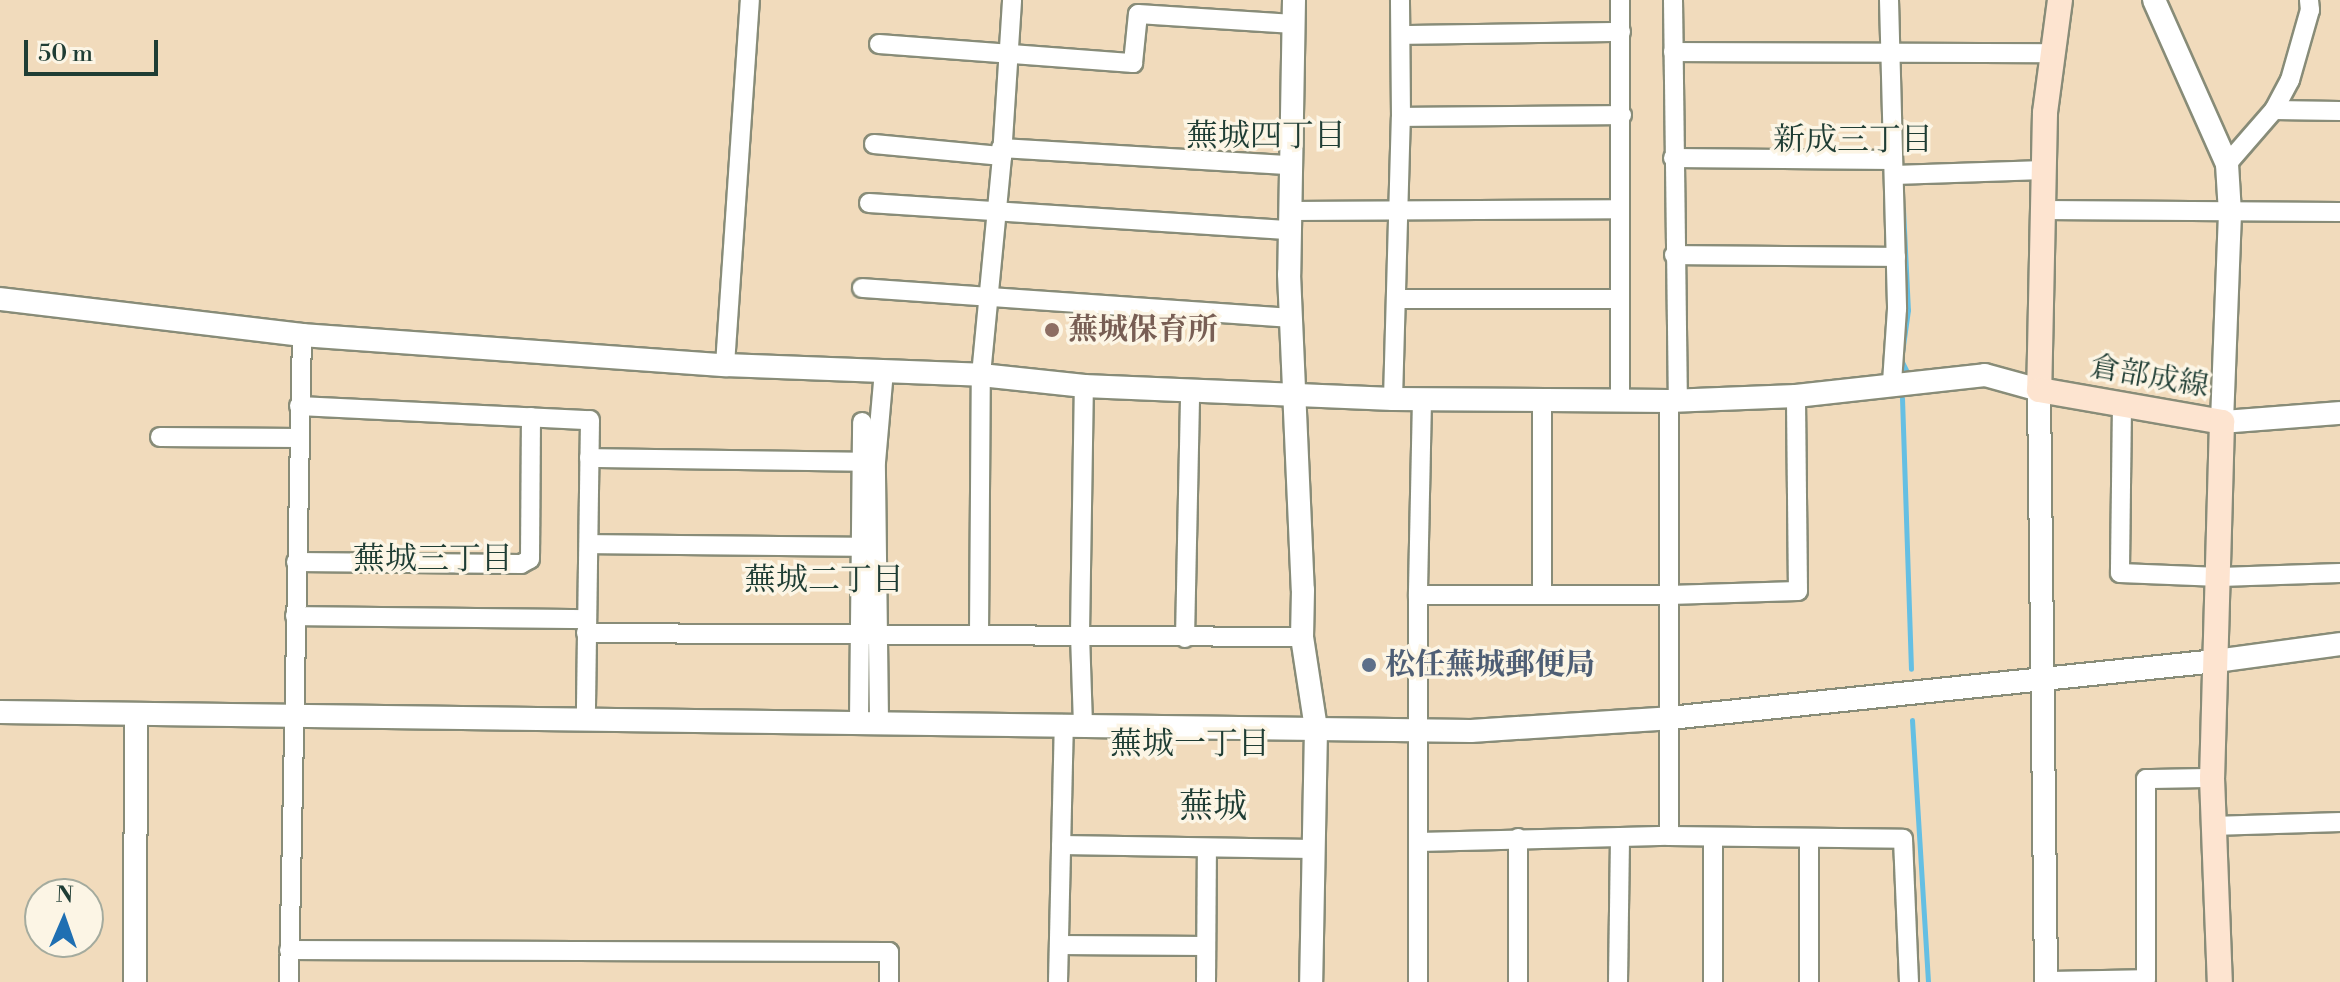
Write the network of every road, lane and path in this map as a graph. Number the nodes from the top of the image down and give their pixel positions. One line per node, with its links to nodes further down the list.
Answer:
1 (750, 0): 47 (street)
2 (1012, 0): 16 (street)
3 (1294, 0): 11 (street)
4 (1400, 0): 13 (street)
5 (1620, 0): 12 (street)
6 (1673, 0): 15 (street)
7 (1889, 0): 18 (street)
8 (2060, 0): 17 (main road)
9 (2154, 0): 26 (street)
10 (2309, 0): 19 (street)
11 (1294, 24): 16 (street); 27 (street)
12 (1621, 32): 13 (street); 21 (street)
13 (1401, 35): 22 (street)
14 (879, 44): 16 (street)
15 (1673, 52): 18 (street); 25 (street)
16 (1008, 53): 24 (street)
17 (2051, 53): 18 (street); 29 (main road)
18 (1888, 55): 28 (street)
19 (2274, 110): 20 (street); 26 (street)
20 (2340, 111)
21 (1622, 115): 22 (street); 32 (street)
22 (1401, 117): 31 (street)
23 (874, 144): 24 (street)
24 (1002, 152): 27 (street); 33 (street)
25 (1673, 158): 28 (street); 38 (street)
26 (2227, 164): 36 (street)
27 (1291, 165): 37 (street)
28 (1894, 168): 29 (street); 39 (street)
29 (2044, 170): 34 (main road)
30 (869, 203): 33 (street)
31 (1399, 209): 32 (street); 37 (street); 43 (street)
32 (1619, 209): 44 (street)
33 (996, 210): 37 (street); 41 (street)
34 (2043, 210): 36 (street); 53 (main road)
35 (2340, 212): 36 (street)
36 (2230, 213): 66 (street)
37 (1290, 221): 45 (street)
38 (1674, 255): 39 (street); 60 (street)
39 (1896, 257): 50 (street)
40 (862, 288): 41 (street)
41 (988, 297): 45 (street); 49 (street)
42 (0, 299): 46 (street)
43 (1396, 299): 44 (street); 56 (street)
44 (1620, 299): 59 (street)
45 (1290, 318): 54 (street)
46 (302, 335): 47 (street); 62 (street)
47 (725, 365): 48 (street)
48 (884, 370): 49 (street); 70 (street)
49 (981, 375): 51 (street); 84 (street)
50 (1892, 383): 53 (street); 55 (street)
51 (1084, 386): 52 (street); 83 (street)
52 (1190, 389): 54 (street); 86 (street)
53 (2039, 390): 61 (main road, 倉部成線); 89 (street)
54 (1293, 392): 56 (street); 85 (street)
55 (1796, 396): 60 (street); 78 (street)
56 (1393, 399): 57 (street)
57 (1422, 399): 58 (street); 76 (street)
58 (1542, 399): 59 (street); 77 (street)
59 (1620, 400): 60 (street)
60 (1673, 400): 78 (street)
61 (2122, 404): 66 (main road, 倉部成線); 75 (street)
62 (299, 406): 64 (street); 68 (street)
63 (2340, 413): 66 (street)
64 (531, 417): 69 (street); 73 (street)
65 (862, 422): 70 (street)
66 (2222, 422): 75 (main road, 倉部成線)
67 (160, 437): 68 (street)
68 (298, 438): 73 (street)
69 (589, 458): 70 (street); 71 (street)
70 (868, 462): 72 (street)
71 (589, 544): 72 (street); 80 (street)
72 (868, 547): 81 (street); 82 (street)
73 (296, 562): 79 (street)
74 (2340, 573): 75 (street)
75 (2220, 577): 88 (main road, 倉部成線)
76 (1418, 595): 77 (street); 98 (street)
77 (1542, 595): 78 (street)
78 (1669, 595): 93 (street)
79 (295, 616): 80 (street); 91 (street)
80 (586, 626): 81 (street); 94 (street)
81 (860, 632): 82 (street); 95 (street)
82 (880, 632): 84 (street); 95 (street)
83 (1080, 634): 84 (street); 86 (street); 96 (street)
84 (979, 635)
85 (1302, 637): 86 (street); 97 (street)
86 (1185, 638)
87 (2340, 644): 88 (street)
88 (2216, 661): 89 (street); 99 (main road, 倉部成線)
89 (2044, 676): 93 (street); 126 (street)
90 (0, 712): 92 (street)
91 (293, 714): 92 (street); 94 (street); 113 (street)
92 (136, 715): 114 (street)
93 (1670, 718): 98 (street); 102 (street)
94 (586, 719): 95 (street)
95 (869, 721): 96 (street)
96 (1073, 724): 97 (street); 108 (street)
97 (1316, 729): 98 (street); 110 (street)
98 (1415, 730): 107 (street)
99 (2212, 778): 101 (main road, 倉部成線); 126 (street)
100 (2340, 822): 101 (street)
101 (2213, 826): 127 (main road, 倉部成線)
102 (1669, 836): 103 (street); 105 (street)
103 (1620, 837): 104 (street); 122 (street)
104 (1518, 838): 107 (street); 121 (street)
105 (1713, 838): 106 (street); 123 (street)
106 (1809, 839): 124 (street); 125 (street)
107 (1418, 842): 120 (street)
108 (1061, 845): 109 (street); 111 (street)
109 (1207, 848): 110 (street); 112 (street)
110 (1313, 849): 119 (street)
111 (1059, 945): 112 (street); 117 (street)
112 (1206, 946): 118 (street)
113 (289, 950): 115 (street); 116 (street)
114 (135, 982)
115 (289, 982)
116 (889, 982)
117 (1058, 982)
118 (1206, 982)
119 (1311, 982)
120 (1418, 982)
121 (1518, 982)
122 (1618, 982)
123 (1713, 982)
124 (1809, 982)
125 (1909, 982)
126 (2046, 982)
127 (2220, 982)

